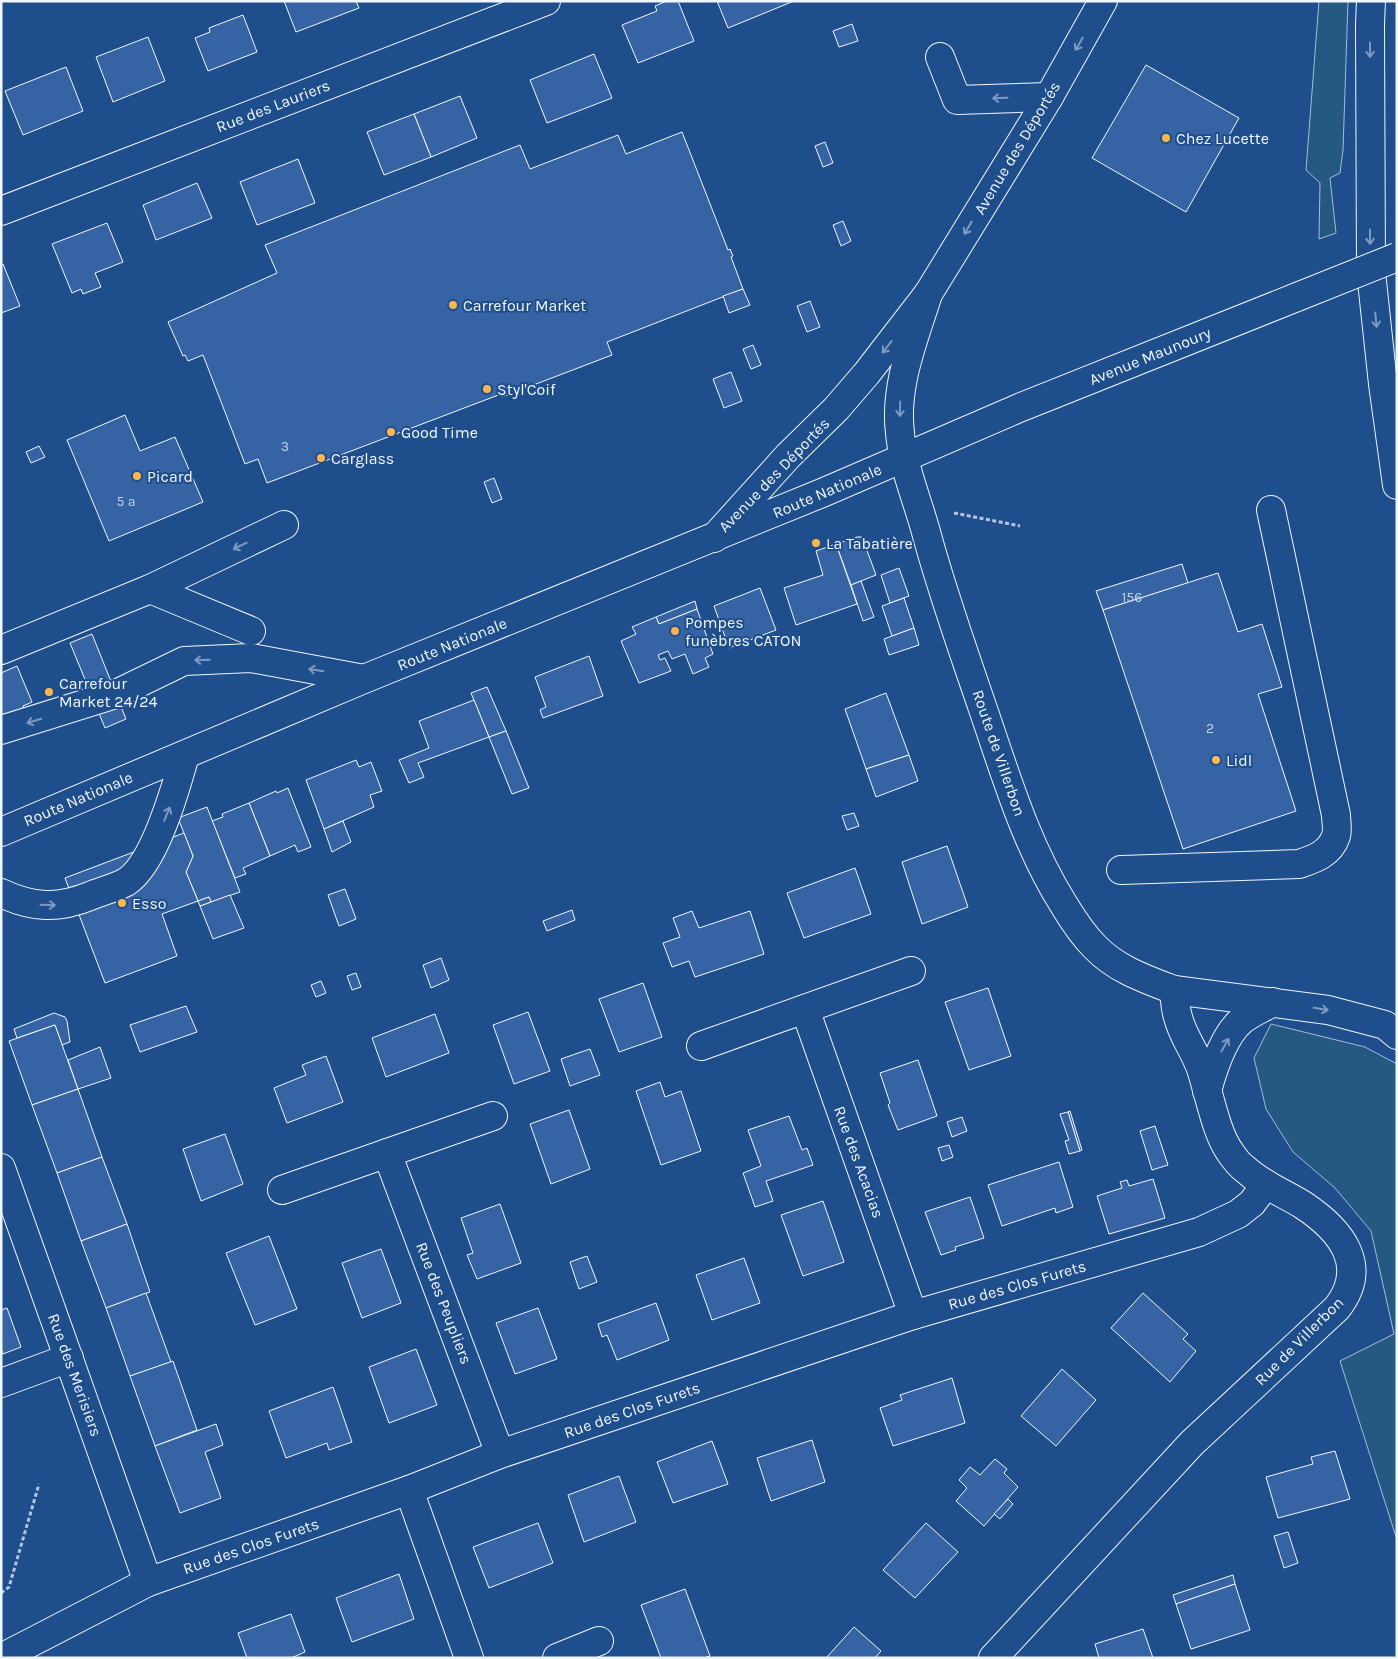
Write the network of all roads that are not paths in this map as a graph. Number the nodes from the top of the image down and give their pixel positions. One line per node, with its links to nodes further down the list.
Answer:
1 (546, 1): 6 (main road, Rue des Lauriers)
2 (1103, 1): 5 (main road, Avenue des Déportés, one-way to 5)
3 (1371, 1): 10 (main road, one-way to 10)
4 (940, 58): 5 (main road, one-way to 4)
5 (1049, 97): 8 (main road, Avenue des Déportés, one-way to 8)
6 (1, 211)
7 (1397, 257): 9 (main road, Avenue Maunoury, bridge)
8 (928, 294): 9 (main road, Avenue des Déportés, one-way to 9); 13 (main road, Avenue des Déportés, one-way to 13)
9 (904, 459): 13 (main road, Route Nationale); 24 (main road, Route de Villerbon)
10 (1397, 485)
11 (1270, 510): 21 (main road)
12 (284, 525): 14 (main road, one-way to 14)
13 (714, 538): 17 (main road, Route Nationale)
14 (150, 589): 15 (main road); 16 (main road)
15 (251, 631)
16 (1, 650)
17 (364, 679): 18 (main road, one-way to 18); 19 (main road, Route Nationale)
18 (1, 730)
19 (186, 755): 20 (main road, Route Nationale); 22 (main road, one-way to 19)
20 (1, 832)
21 (1121, 870)
22 (1, 893)
23 (911, 971): 26 (main road)
24 (1174, 990): 25 (main road, Route de Villerbon); 29 (main road, Rue de Villerbon)
25 (1273, 1002): 27 (main road, Route de Villerbon, one-way to 27); 29 (main road, one-way to 25)
26 (805, 1009): 28 (main road); 35 (main road, Rue des Acacias)
27 (1397, 1034)
28 (701, 1046)
29 (1208, 1091): 33 (main road, Rue de Villerbon)
30 (493, 1116): 31 (main road)
31 (387, 1153): 34 (main road); 38 (main road, Rue des Peupliers)
32 (1, 1168): 36 (main road, Rue des Merisiers)
33 (1266, 1184): 35 (main road, Rue des Clos Furets); 45 (main road, Rue de Villerbon)
34 (282, 1190)
35 (913, 1315): 38 (main road, Rue des Clos Furets)
36 (69, 1358): 37 (main road); 40 (main road, Rue des Merisiers)
37 (1, 1383)
38 (500, 1454): 39 (main road, Rue des Clos Furets)
39 (409, 1490): 40 (main road, Rue des Clos Furets); 43 (main road)
40 (148, 1582): 42 (main road, Rue des Clos Furets)
41 (599, 1641): 44 (main road)
42 (1, 1658)
43 (470, 1658)
44 (557, 1658)
45 (993, 1658)

